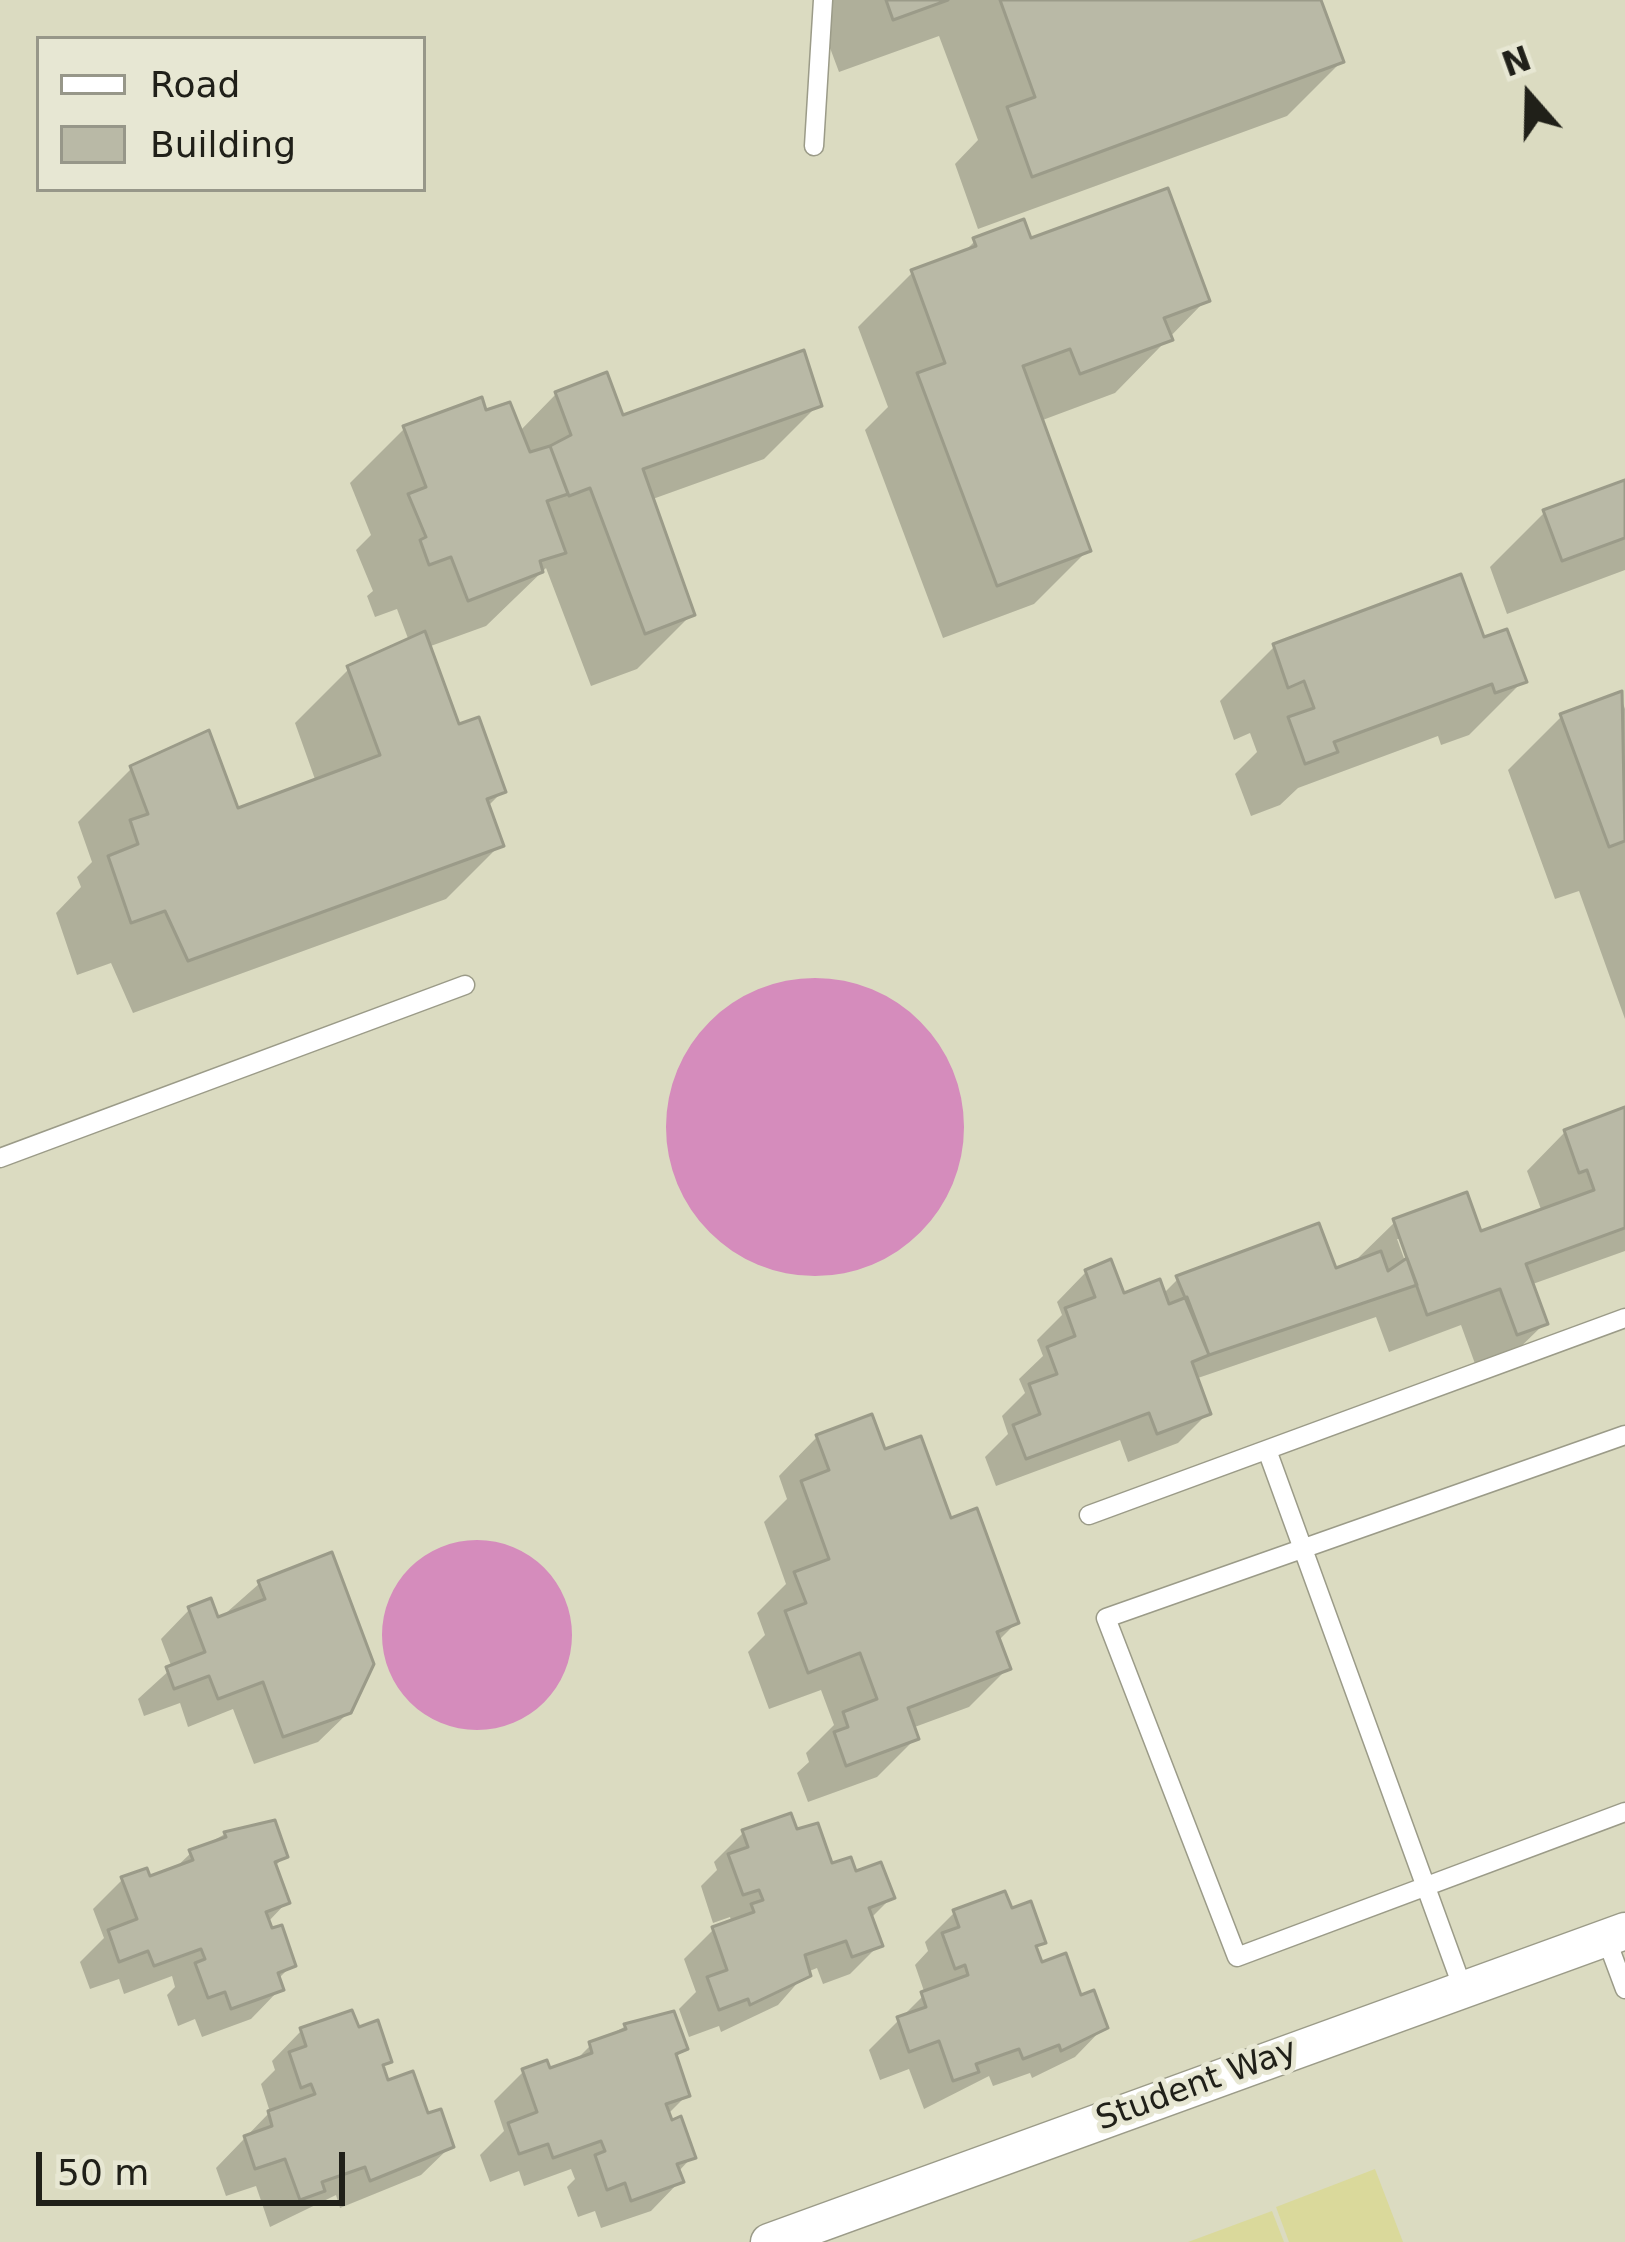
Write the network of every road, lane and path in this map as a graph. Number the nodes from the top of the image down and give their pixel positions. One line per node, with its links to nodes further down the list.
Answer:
1 (823, 0): 2 (lane)
2 (814, 146)
3 (465, 985): 4 (lane)
4 (0, 1158)
5 (1625, 1318): 7 (lane)
6 (1625, 1435): 9 (lane)
7 (1268, 1450): 8 (lane); 9 (lane)
8 (1089, 1515)
9 (1305, 1549): 11 (lane); 11 (lane)
10 (1625, 1812): 11 (lane)
11 (1428, 1886): 13 (lane)
12 (1616, 1935): 13 (street, Student Way); 14 (lane)
13 (1463, 1989): 15 (street, Student Way)
14 (1625, 1989)
15 (769, 2242)

